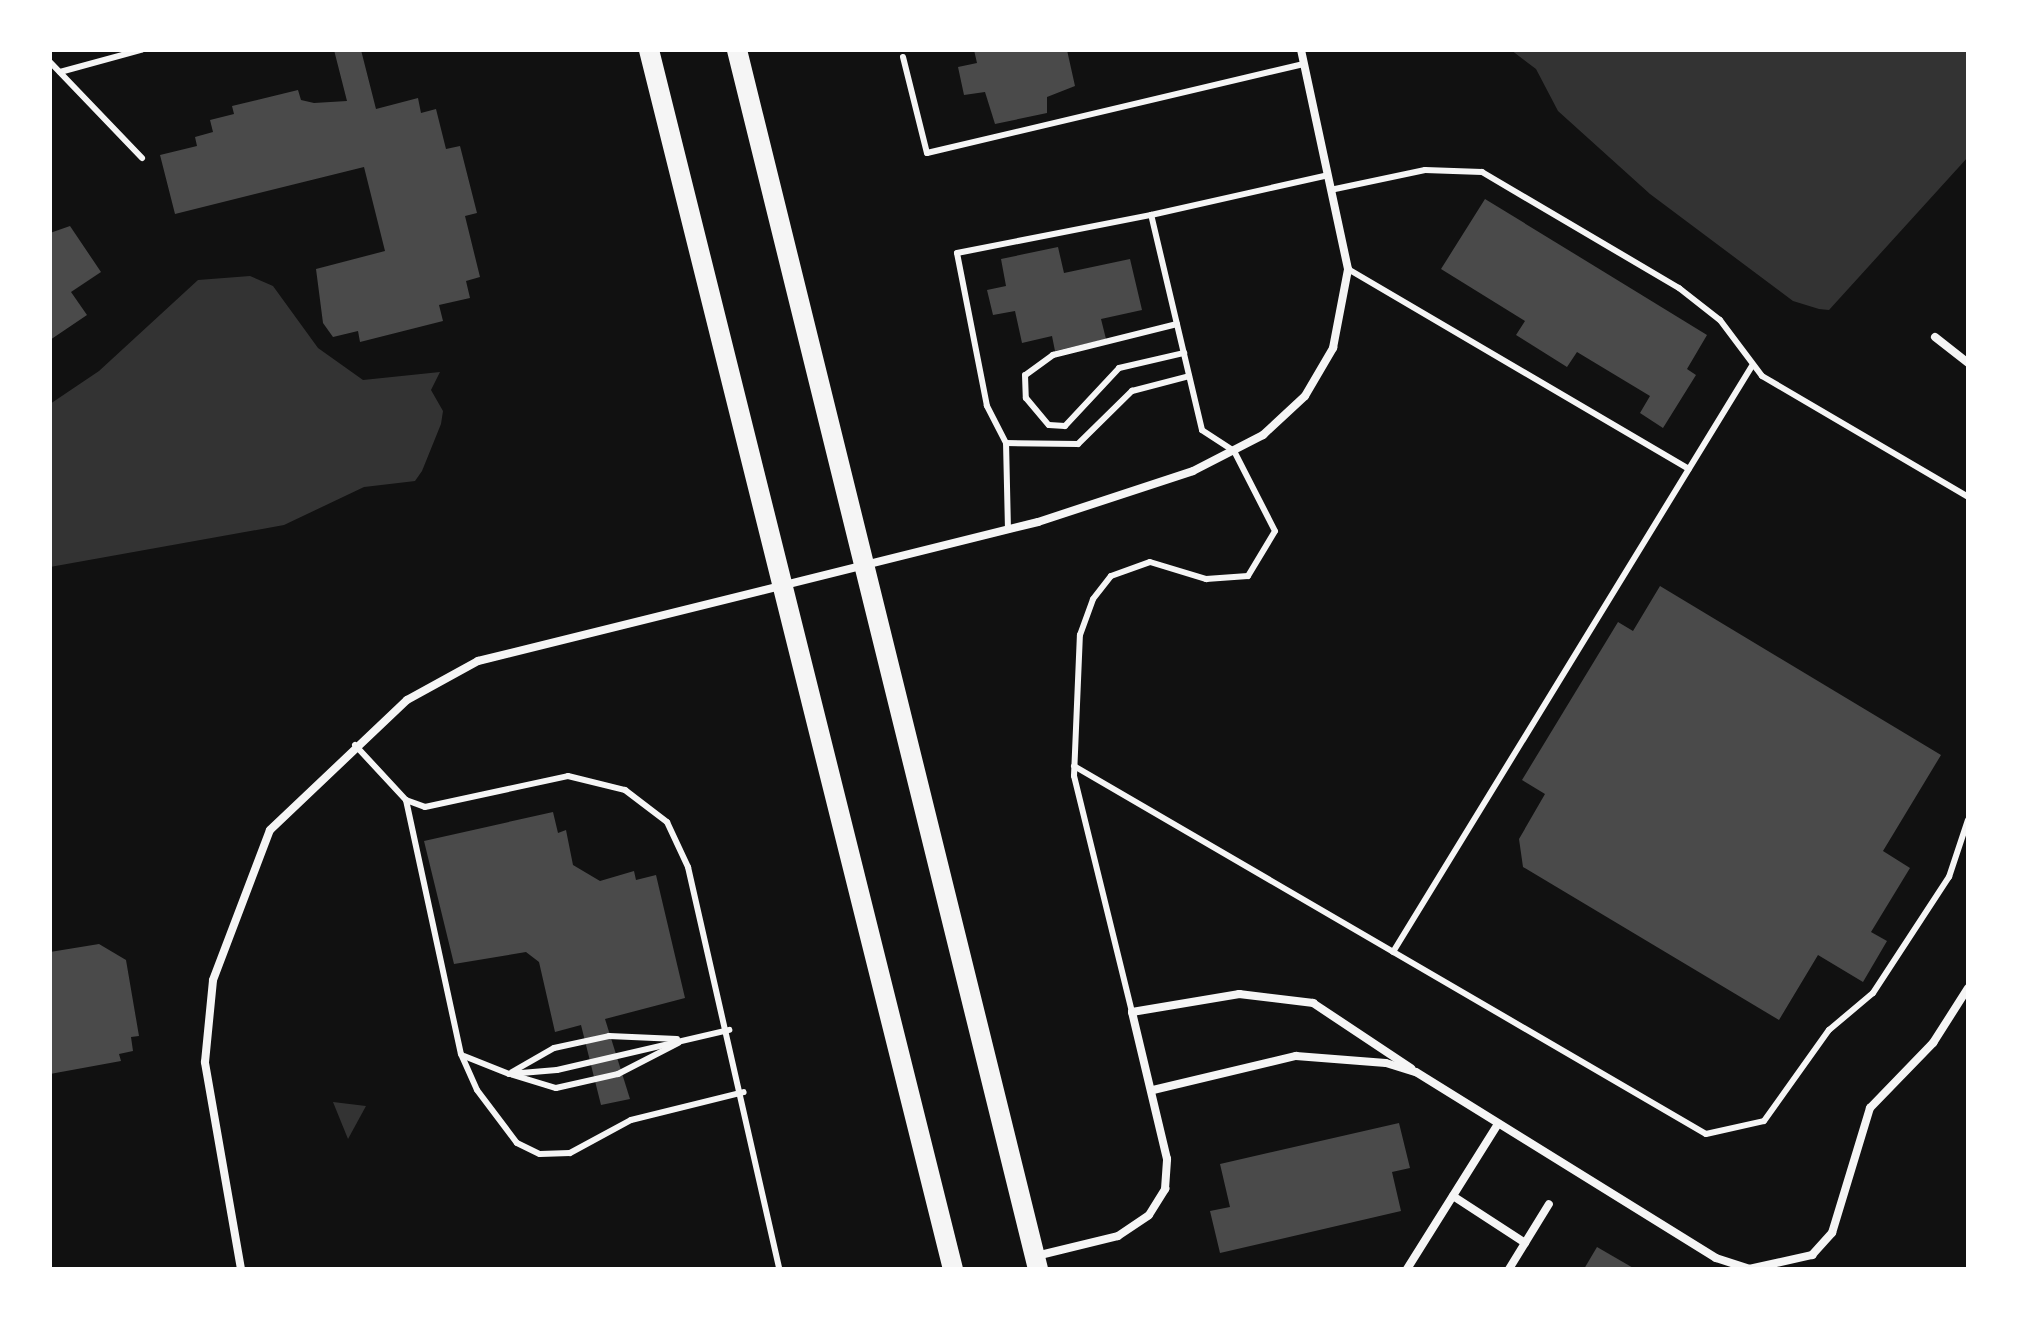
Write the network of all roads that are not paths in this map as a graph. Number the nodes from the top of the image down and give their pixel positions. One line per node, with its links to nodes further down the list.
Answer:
1 (141, 50): 8 (lane)
2 (649, 50): 26 (main road)
3 (737, 50): 25 (main road)
4 (1301, 50): 7 (street)
5 (903, 57): 7 (lane)
6 (50, 62): 8 (lane)
7 (1304, 64): 10 (street)
8 (60, 72): 9 (lane)
9 (142, 158)
10 (1331, 175): 11 (street); 12 (lane)
11 (1335, 189): 13 (street); 18 (lane)
12 (1151, 215): 14 (lane); 20 (lane)
13 (1348, 269): 21 (street); 22 (lane)
14 (1177, 324): 16 (lane); 16 (lane)
15 (1935, 337): 17 (street)
16 (1184, 353): 19 (lane)
17 (1968, 363)
18 (1752, 366): 22 (lane); 23 (lane)
19 (1189, 376): 20 (lane); 21 (lane)
20 (1006, 443): 24 (lane)
21 (1234, 451): 24 (street); 28 (lane)
22 (1689, 469): 31 (lane)
23 (1968, 497)
24 (1008, 530): 25 (street)
25 (863, 567): 26 (street); 45 (main road)
26 (785, 587): 27 (street); 48 (main road)
27 (355, 745): 29 (lane); 46 (street)
28 (1074, 766): 31 (lane); 33 (lane)
29 (406, 800): 34 (lane); 36 (lane)
30 (1968, 820): 31 (lane)
31 (1393, 952)
32 (1968, 988): 41 (street)
33 (1132, 1012): 37 (street); 39 (street)
34 (729, 1030): 35 (lane); 40 (lane)
35 (686, 1039): 38 (lane); 38 (lane); 38 (lane)
36 (461, 1054): 38 (lane); 40 (lane)
37 (1416, 1072): 39 (street); 41 (street)
38 (509, 1074)
39 (1153, 1090): 45 (street)
40 (744, 1092): 47 (lane)
41 (1498, 1124): 42 (street)
42 (1453, 1196): 44 (street); 49 (street)
43 (1549, 1204): 44 (street)
44 (1525, 1243): 50 (street)
45 (1036, 1262)
46 (241, 1269)
47 (779, 1269)
48 (953, 1269)
49 (1407, 1269)
50 (1509, 1269)

